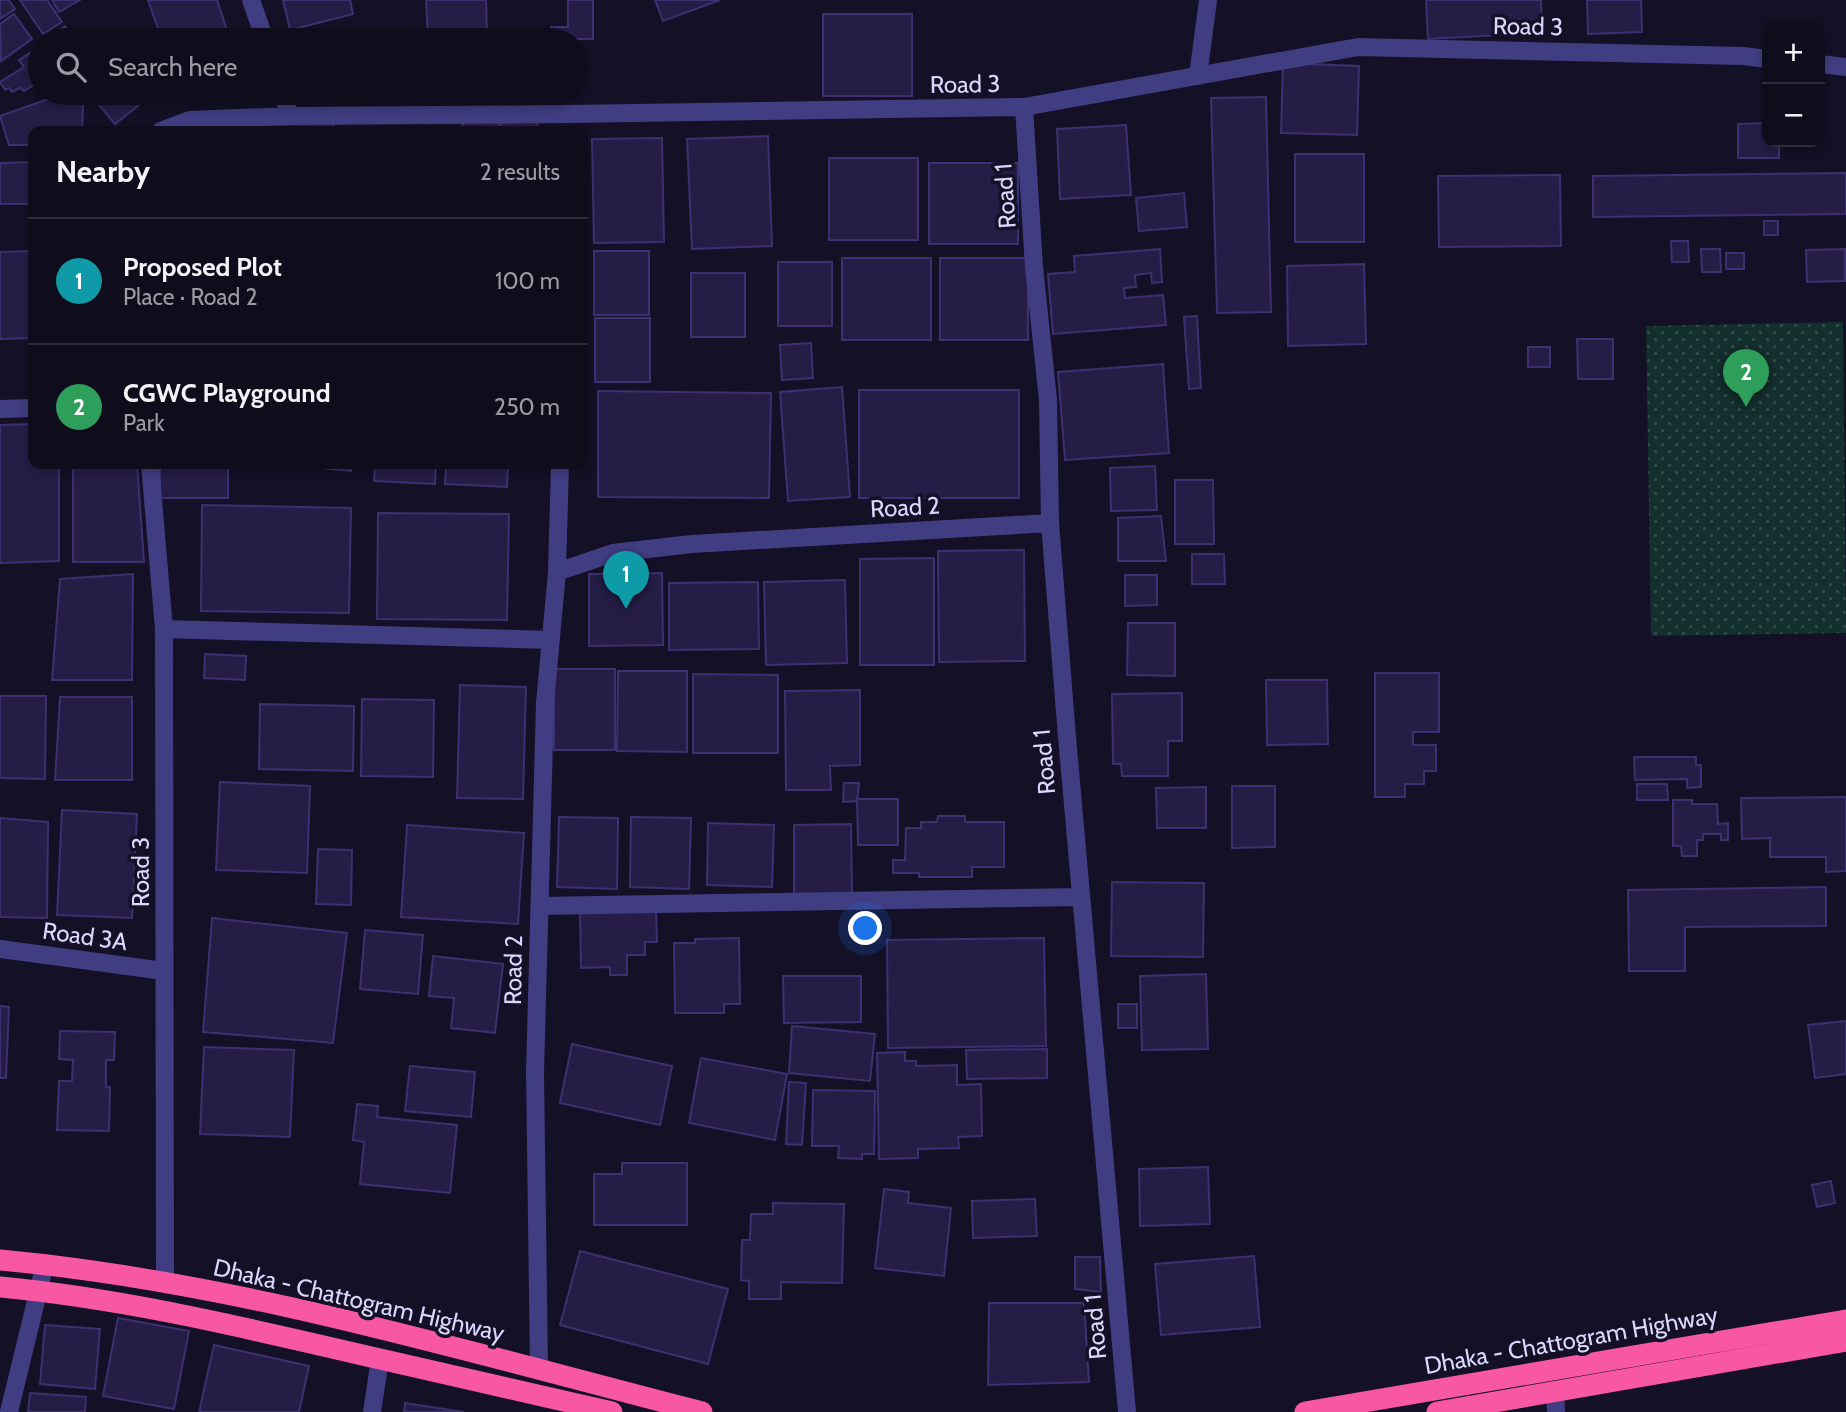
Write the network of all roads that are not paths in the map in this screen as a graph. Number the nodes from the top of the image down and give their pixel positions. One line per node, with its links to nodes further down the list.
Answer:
1 (251, 0): 3 (street)
2 (1208, 0): 7 (street)
3 (261, 28)
4 (1762, 58): 7 (street, Road 3)
5 (1825, 65): 6 (street)
6 (1846, 67)
7 (1198, 76): 9 (street, Road 3)
8 (286, 105): 10 (street)
9 (1024, 107): 11 (street, Road 3); 17 (street, Road 1)
10 (290, 116): 11 (street, Road 3); 12 (street, Road 3)
11 (569, 123)
12 (174, 126)
13 (28, 408): 14 (street)
14 (0, 409)
15 (150, 469): 19 (street, Road 3)
16 (560, 469): 18 (street, Road 2)
17 (1050, 523): 18 (street, Road 2); 21 (street, Road 1)
18 (557, 572): 20 (street, Road 2)
19 (164, 629): 20 (street); 24 (street, Road 3)
20 (550, 640): 22 (street, Road 2)
21 (1080, 897): 22 (street); 40 (street, Road 1)
22 (540, 906): 33 (street, Road 2)
23 (0, 949): 24 (street, Road 3A)
24 (164, 971): 27 (street, Road 3)
25 (0, 1260): 26 (highway, Dhaka - Chattogram Highway)
26 (45, 1264): 27 (highway, Dhaka - Chattogram Highway); 29 (street)
27 (165, 1281): 33 (highway, Dhaka - Chattogram Highway)
28 (0, 1287): 29 (highway)
29 (38, 1291): 32 (highway); 37 (street)
30 (1846, 1320): 41 (highway, Dhaka - Chattogram Highway)
31 (1846, 1341): 35 (highway)
32 (380, 1359): 36 (highway); 38 (street)
33 (539, 1369): 34 (highway, Dhaka - Chattogram Highway)
34 (605, 1387): 36 (street); 39 (highway, Dhaka - Chattogram Highway)
35 (1555, 1390): 42 (highway); 43 (street)
36 (603, 1411)
37 (9, 1412)
38 (372, 1412)
39 (702, 1412)
40 (1128, 1412)
41 (1305, 1412)
42 (1437, 1412)
43 (1556, 1412)

